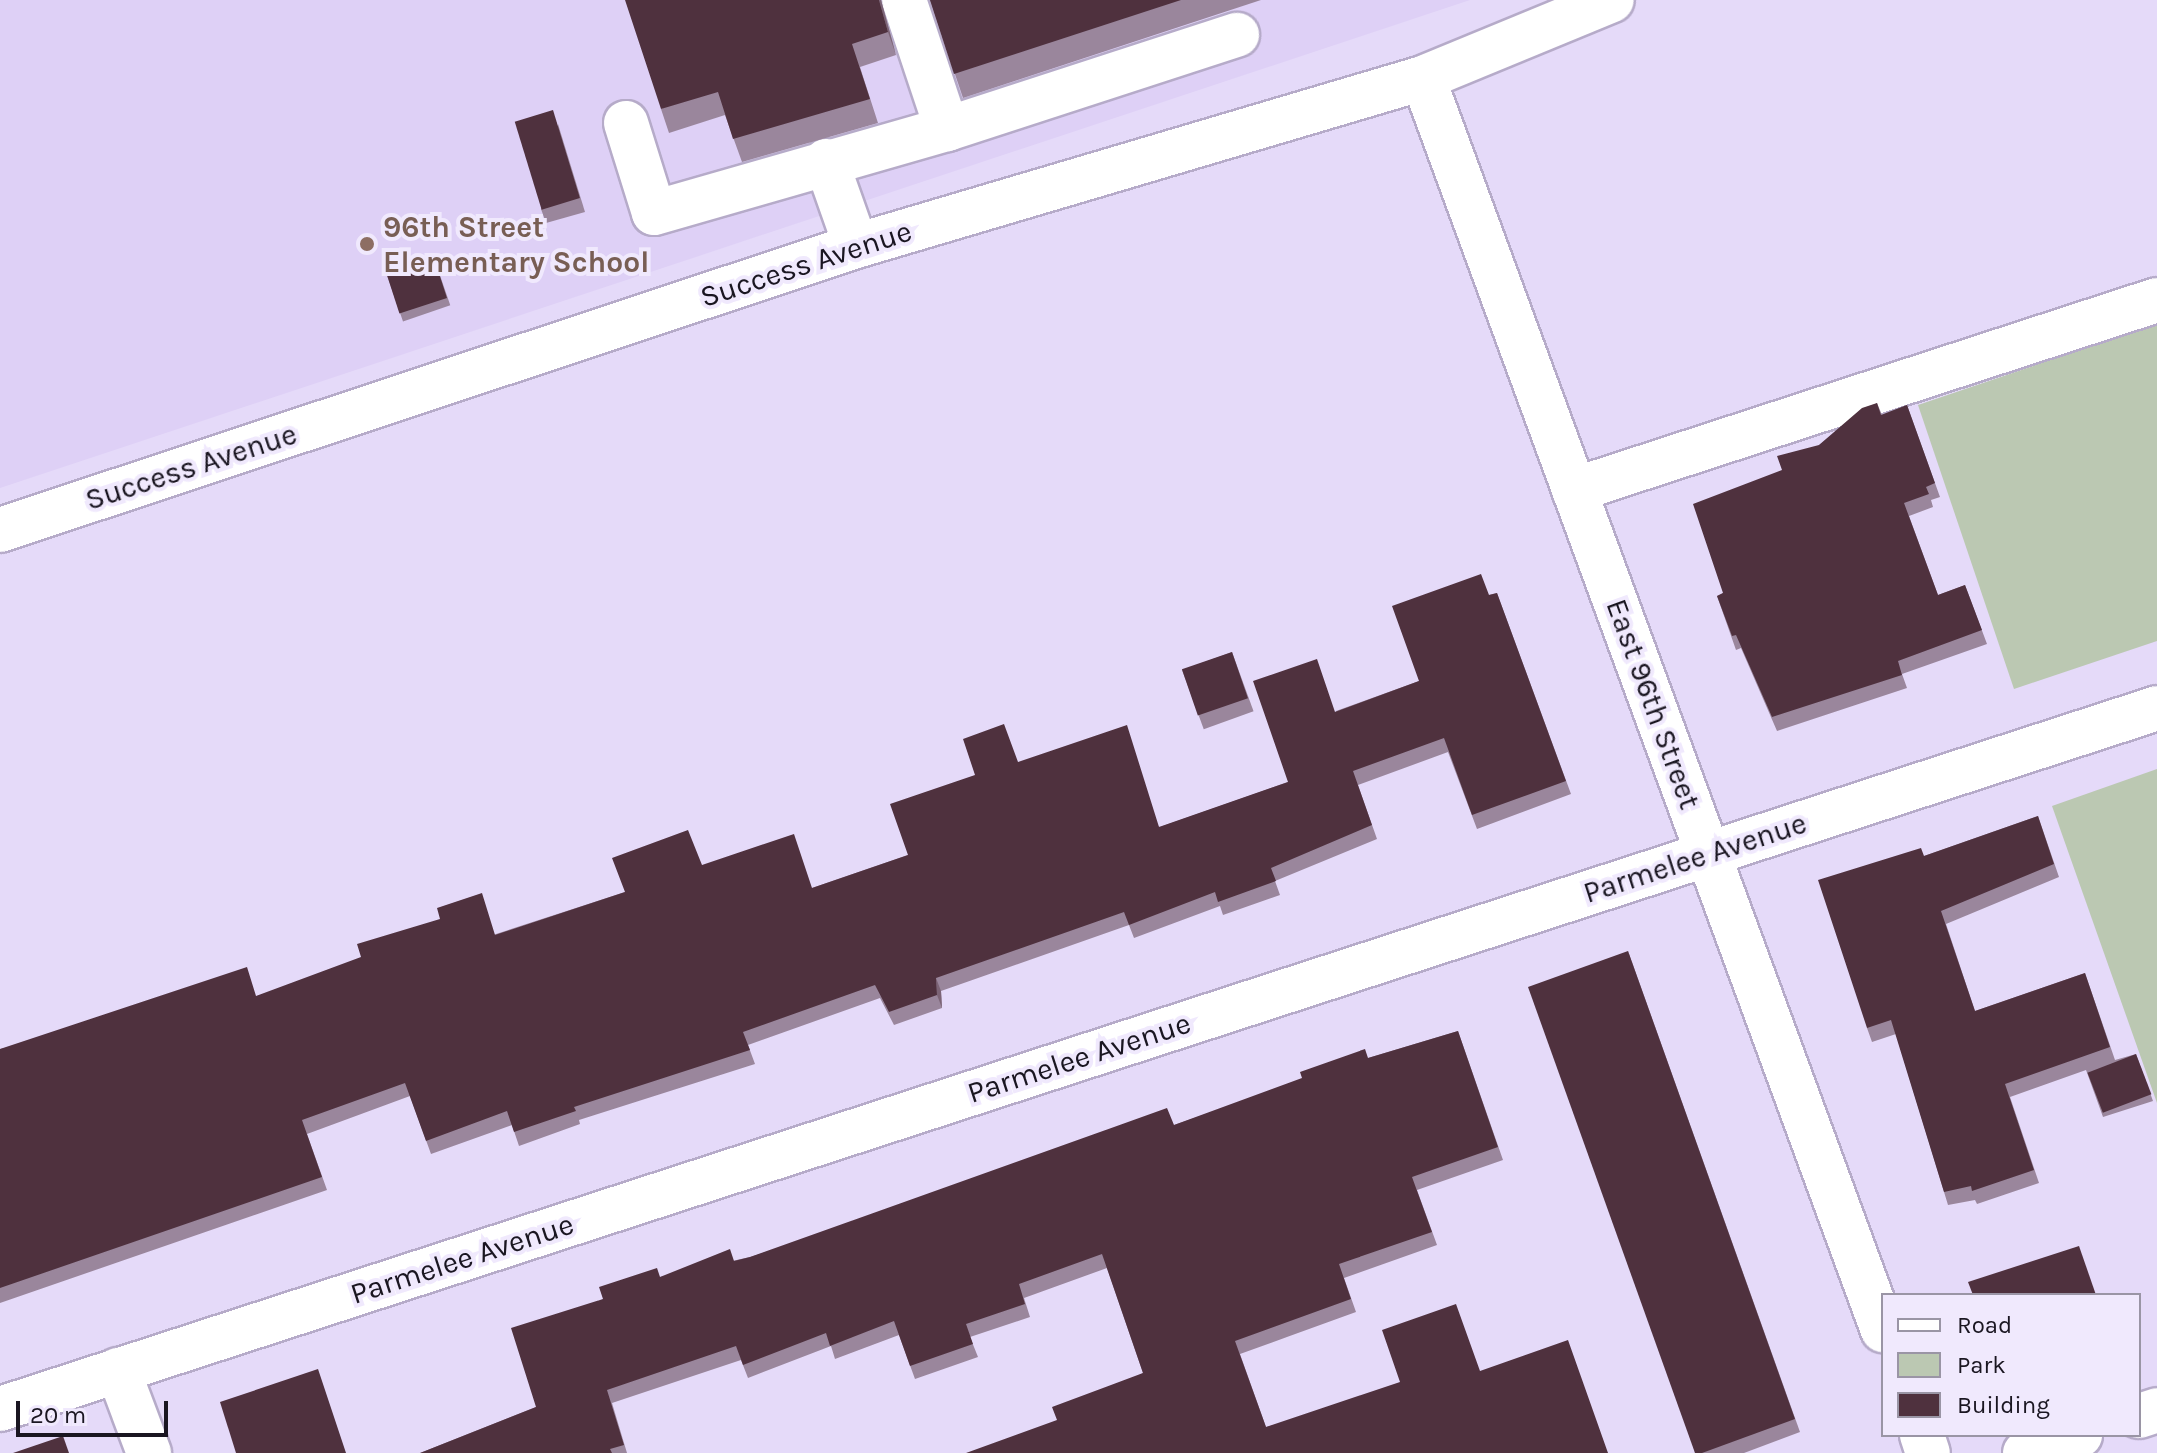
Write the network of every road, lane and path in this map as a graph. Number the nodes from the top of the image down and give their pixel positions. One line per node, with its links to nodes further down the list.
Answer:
1 (904, 0): 6 (street)
2 (1601, 2): 4 (street, Success Avenue)
3 (1237, 35): 6 (street)
4 (1423, 78): 8 (street, Success Avenue); 10 (street, East 96th Street)
5 (626, 123): 7 (street)
6 (947, 129): 7 (street)
7 (826, 161): 8 (street)
8 (856, 246): 11 (street, Success Avenue)
9 (2157, 300): 10 (street)
10 (1574, 490): 13 (street, East 96th Street)
11 (0, 530)
12 (2157, 708): 13 (street, Parmelee Avenue)
13 (1708, 854): 14 (street, East 96th Street); 15 (street, Parmelee Avenue)
14 (1881, 1325)
15 (118, 1370): 16 (street, Parmelee Avenue); 18 (street)
16 (0, 1409)
17 (2074, 1437): 19 (street)
18 (149, 1453)
19 (2025, 1453)

